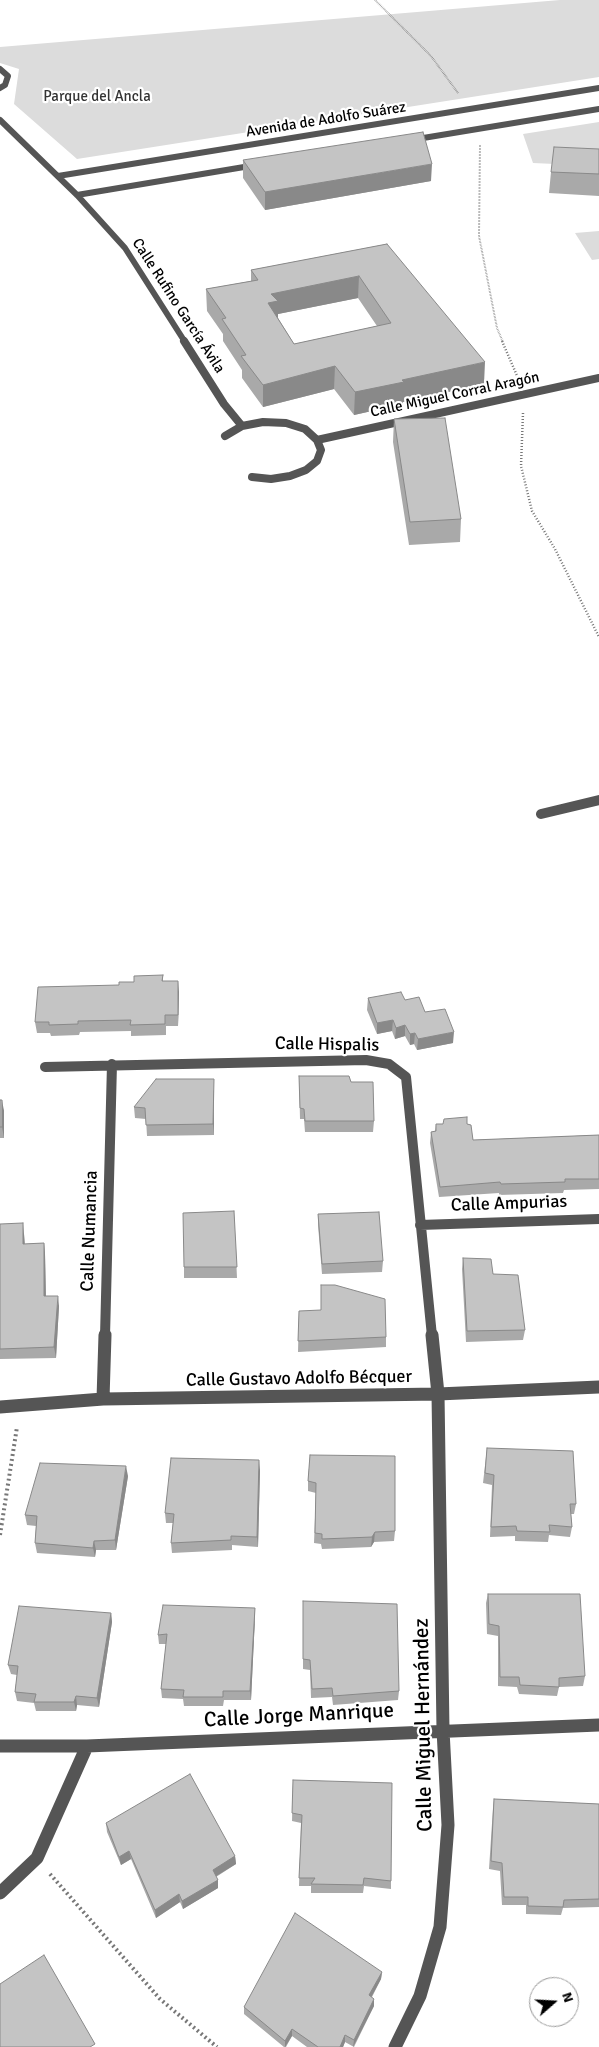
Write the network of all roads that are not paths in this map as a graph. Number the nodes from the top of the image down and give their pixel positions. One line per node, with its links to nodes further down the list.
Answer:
1 (0, 68): 2 (street)
2 (0, 88)
3 (599, 88): 8 (street, Avenida de Adolfo Suárez)
4 (599, 109): 6 (street, Avenida de Adolfo Suárez)
5 (0, 120): 8 (street, Calle Rufino García Ávila)
6 (405, 141)
7 (260, 164): 9 (street, Avenida de Adolfo Suárez)
8 (58, 176): 9 (street, Calle Rufino García Ávila)
9 (77, 195): 11 (street, Calle Rufino García Ávila)
10 (599, 378): 13 (street, Calle Miguel Corral Aragón)
11 (242, 426): 12 (street); 13 (street)
12 (225, 436)
13 (317, 440): 14 (street)
14 (252, 477)
15 (599, 800): 16 (street)
16 (541, 814)
17 (112, 1064): 18 (street, Calle Hispalis); 20 (street, Calle Hispalis); 23 (street, Calle Numancia)
18 (45, 1067)
19 (599, 1219): 20 (street, Calle Ampurias)
20 (420, 1225): 22 (street, Calle Hispalis)
21 (599, 1387): 22 (street, Calle Gustavo Adolfo Bécquer)
22 (438, 1394): 23 (street, Calle Gustavo Adolfo Bécquer); 26 (street, Calle Miguel Hernández)
23 (103, 1400): 24 (street, Calle Gustavo Adolfo Bécquer)
24 (0, 1407)
25 (599, 1725): 26 (street, Calle Jorge Manrique)
26 (443, 1730): 28 (street, Calle Jorge Manrique); 30 (street, Calle Miguel Hernández)
27 (0, 1746): 28 (street, Calle Jorge Manrique)
28 (87, 1746): 29 (street)
29 (0, 1893)
30 (395, 2047)

